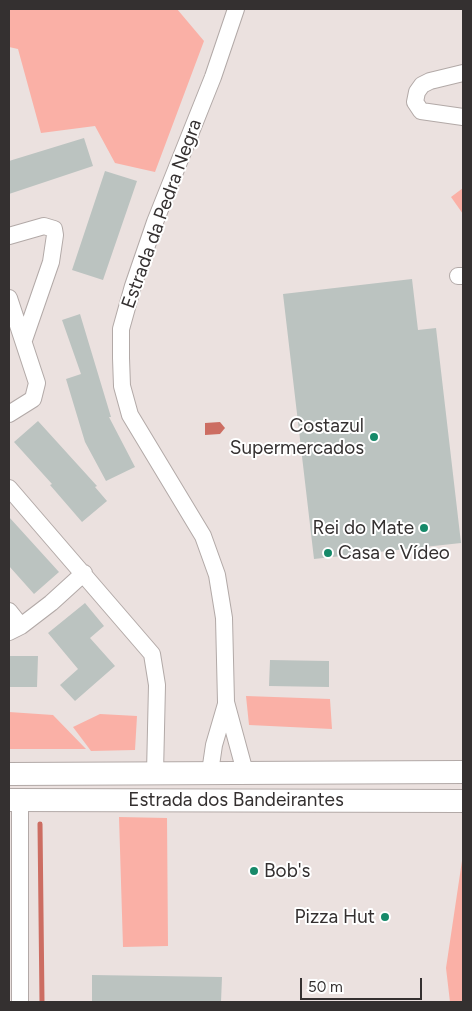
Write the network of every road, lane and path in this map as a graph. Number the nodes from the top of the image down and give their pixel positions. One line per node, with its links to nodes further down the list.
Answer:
1 (236, 9): 12 (street, Estrada da Pedra Negra)
2 (463, 73): 3 (street)
3 (463, 117)
4 (9, 236): 6 (street)
5 (9, 298): 6 (street)
6 (24, 340): 7 (street)
7 (9, 414)
8 (9, 488): 9 (street)
9 (84, 573): 11 (street); 16 (street)
10 (9, 611): 11 (street)
11 (15, 629)
12 (226, 702): 13 (street, Estrada da Pedra Negra); 14 (street, Estrada da Pedra Negra)
13 (210, 772): 14 (main road, Estrada dos Bandeirantes); 16 (main road, Estrada dos Bandeirantes)
14 (245, 772): 15 (main road, Estrada dos Bandeirantes)
15 (463, 772)
16 (155, 773): 17 (main road, Estrada dos Bandeirantes)
17 (9, 774)
18 (15, 800): 19 (main road, Estrada dos Bandeirantes); 20 (street)
19 (463, 801)
20 (20, 1002)

